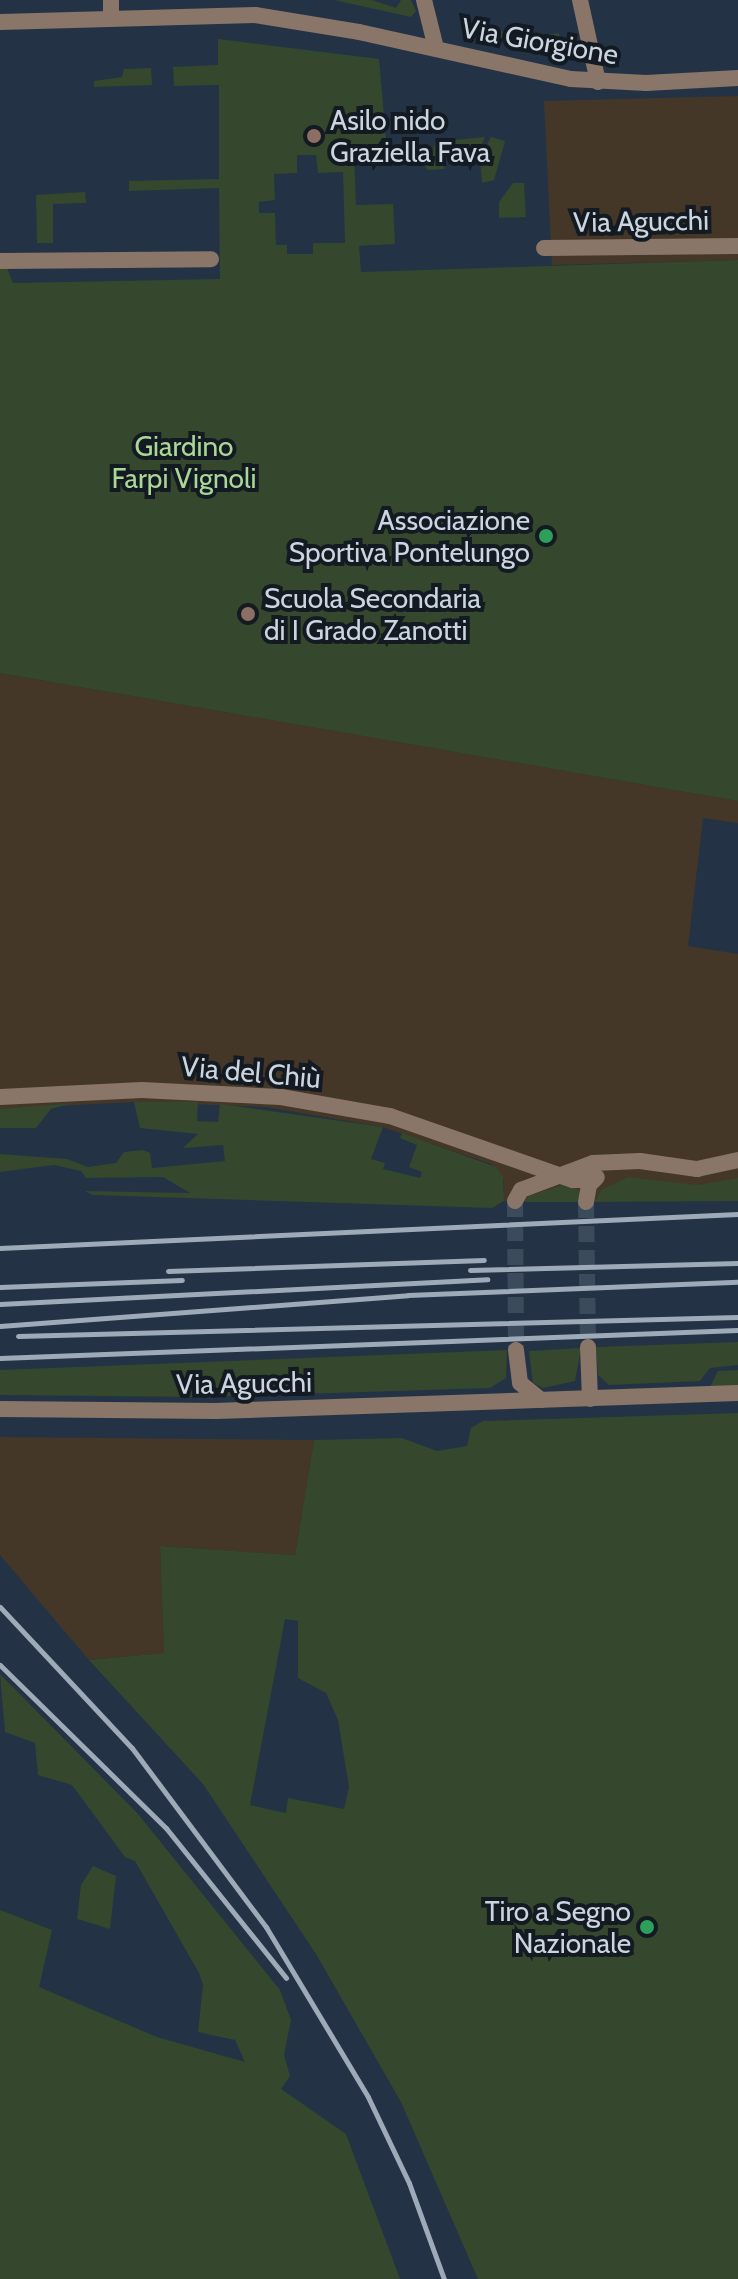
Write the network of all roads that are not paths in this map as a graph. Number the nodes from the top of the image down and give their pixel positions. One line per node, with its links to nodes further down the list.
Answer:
1 (424, 0): 5 (street)
2 (580, 0): 7 (street)
3 (111, 8): 4 (street, Via Giorgione); 5 (street, Via Giorgione)
4 (0, 22)
5 (436, 48): 7 (street, Via Giorgione)
6 (738, 78): 7 (street, Via Giorgione)
7 (598, 82)
8 (738, 246): 9 (street, Via Agucchi)
9 (544, 248)
10 (211, 259): 11 (street)
11 (0, 261)
12 (0, 1097): 13 (street, Via del Chiù)
13 (489, 1152): 16 (street, Via del Chiù); 16 (street, Via del Chiù)
14 (631, 1160): 15 (street); 16 (street); 17 (street)
15 (738, 1160)
16 (559, 1174): 17 (street)
17 (593, 1180): 18 (street)
18 (586, 1202)
19 (588, 1347): 23 (street)
20 (516, 1350): 21 (street)
21 (518, 1376): 24 (street); 25 (street)
22 (738, 1393): 23 (street, Via Agucchi)
23 (590, 1399): 24 (street, Via Agucchi)
24 (541, 1400): 25 (street, Via Agucchi)
25 (490, 1402): 26 (street, Via Agucchi)
26 (0, 1409)

